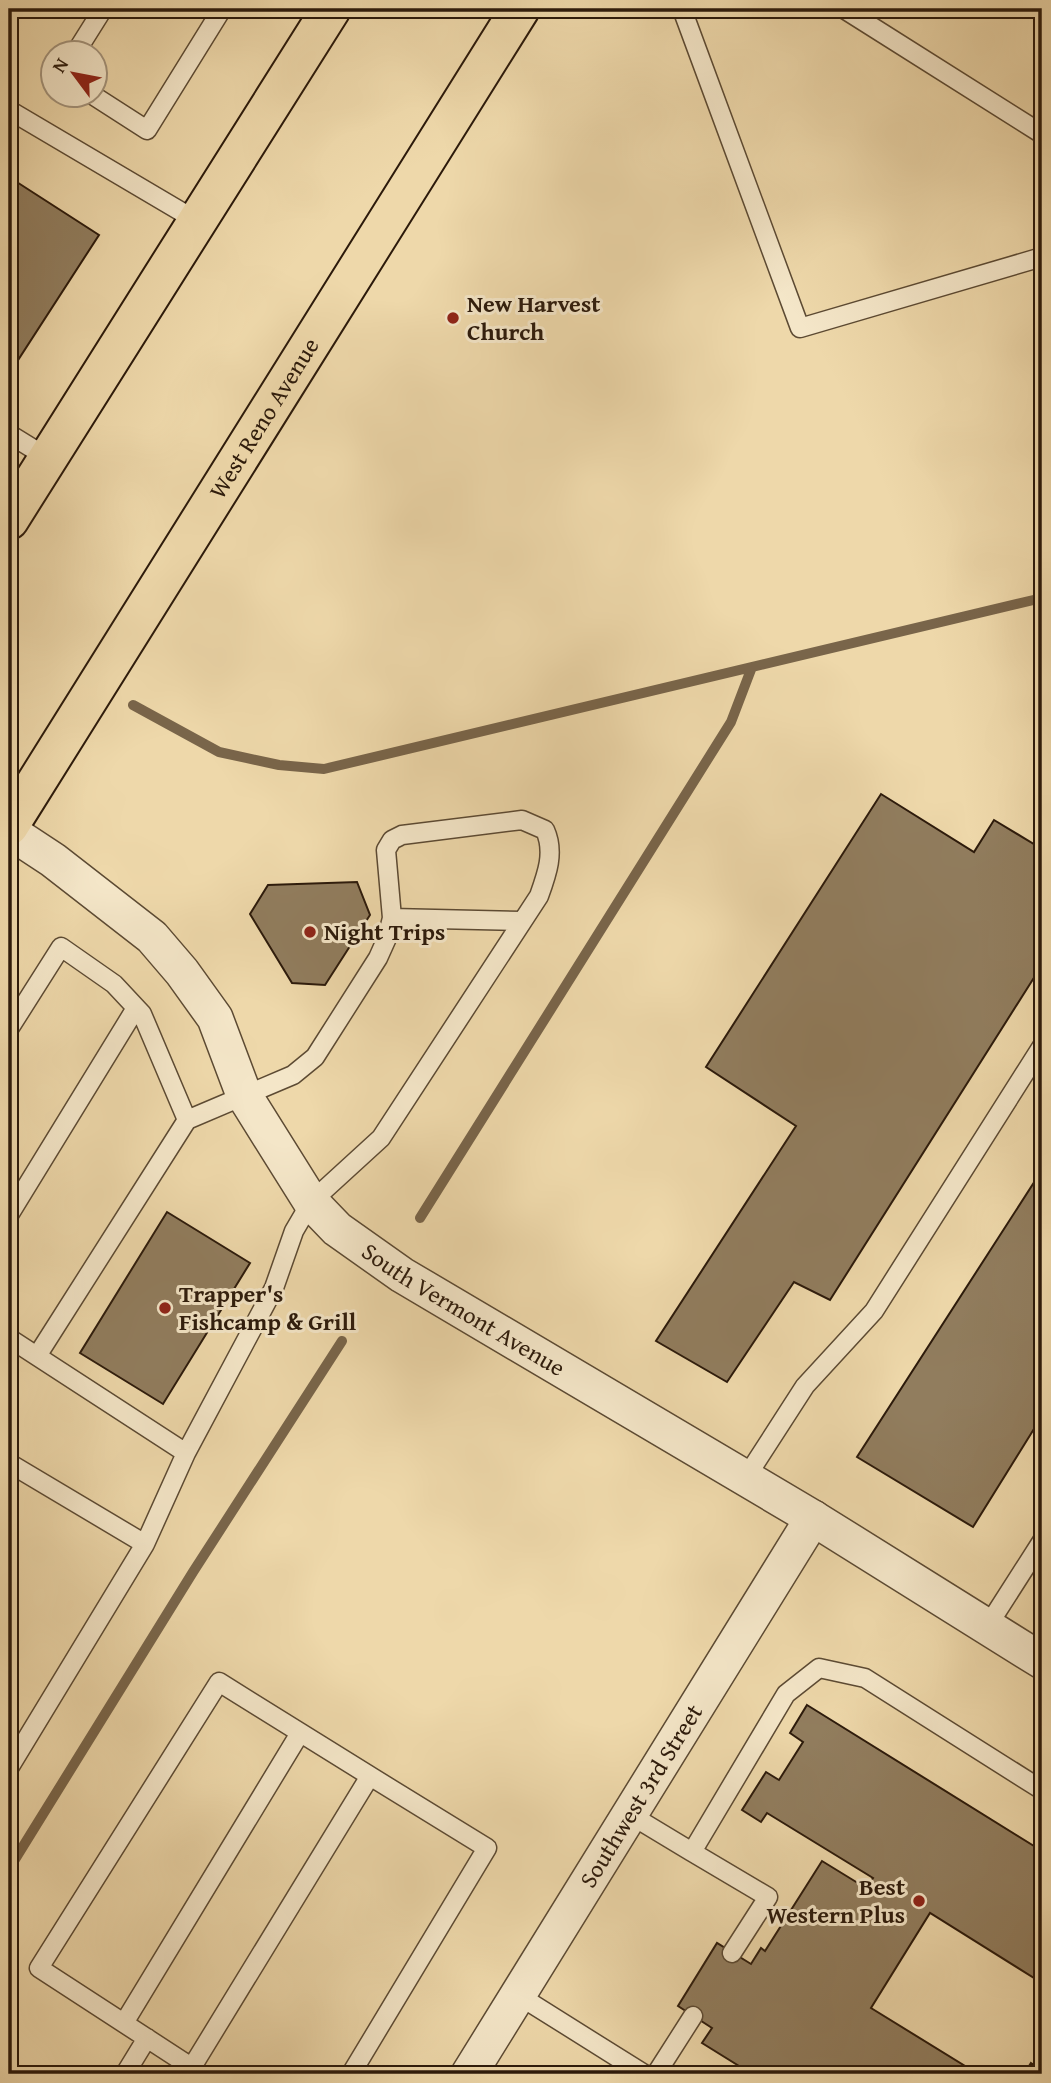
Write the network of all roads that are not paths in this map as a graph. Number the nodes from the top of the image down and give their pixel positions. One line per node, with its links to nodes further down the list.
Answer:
1 (103, 9): 7 (lane)
2 (222, 9): 8 (lane)
3 (331, 9): 11 (main road)
4 (520, 9): 16 (main road, West Reno Avenue)
5 (682, 9): 12 (lane)
6 (844, 9): 10 (lane)
7 (85, 38)
8 (108, 105)
9 (9, 110): 11 (lane)
10 (1042, 134)
11 (197, 221): 14 (main road)
12 (1042, 257)
13 (9, 434): 14 (lane)
14 (48, 458): 15 (main road)
15 (9, 520)
16 (9, 826)
17 (9, 831): 23 (street, South Vermont Avenue)
18 (392, 918): 19 (lane); 19 (lane); 23 (lane)
19 (522, 921): 25 (lane)
20 (136, 1008): 21 (lane); 24 (lane); 26 (lane)
21 (9, 1029)
22 (1042, 1046): 31 (lane)
23 (244, 1094): 24 (lane); 25 (street, South Vermont Avenue)
24 (187, 1120): 28 (lane)
25 (311, 1202): 29 (lane); 31 (street, South Vermont Avenue)
26 (9, 1215)
27 (9, 1338): 28 (lane)
28 (37, 1356): 29 (lane)
29 (186, 1453): 34 (lane)
30 (9, 1462): 34 (lane)
31 (745, 1479): 32 (street, South Vermont Avenue)
32 (813, 1518): 35 (street, South Vermont Avenue); 41 (street, Southwest 3rd Street)
33 (1042, 1541): 35 (lane)
34 (145, 1544): 38 (lane)
35 (987, 1626): 36 (street, South Vermont Avenue)
36 (1042, 1661)
37 (300, 1733): 39 (lane); 46 (lane); 46 (lane)
38 (9, 1768)
39 (370, 1776): 48 (lane); 50 (lane)
40 (1042, 1790): 42 (lane)
41 (629, 1814): 42 (lane); 44 (street, Southwest 3rd Street)
42 (692, 1852): 43 (lane)
43 (732, 1953)
44 (518, 1995): 51 (street, Southwest 3rd Street); 52 (lane)
45 (692, 2016): 53 (lane)
46 (124, 2023): 47 (lane)
47 (147, 2038): 48 (lane); 49 (lane)
48 (197, 2070)
49 (125, 2074)
50 (351, 2074)
51 (469, 2074)
52 (644, 2074)
53 (656, 2074)

